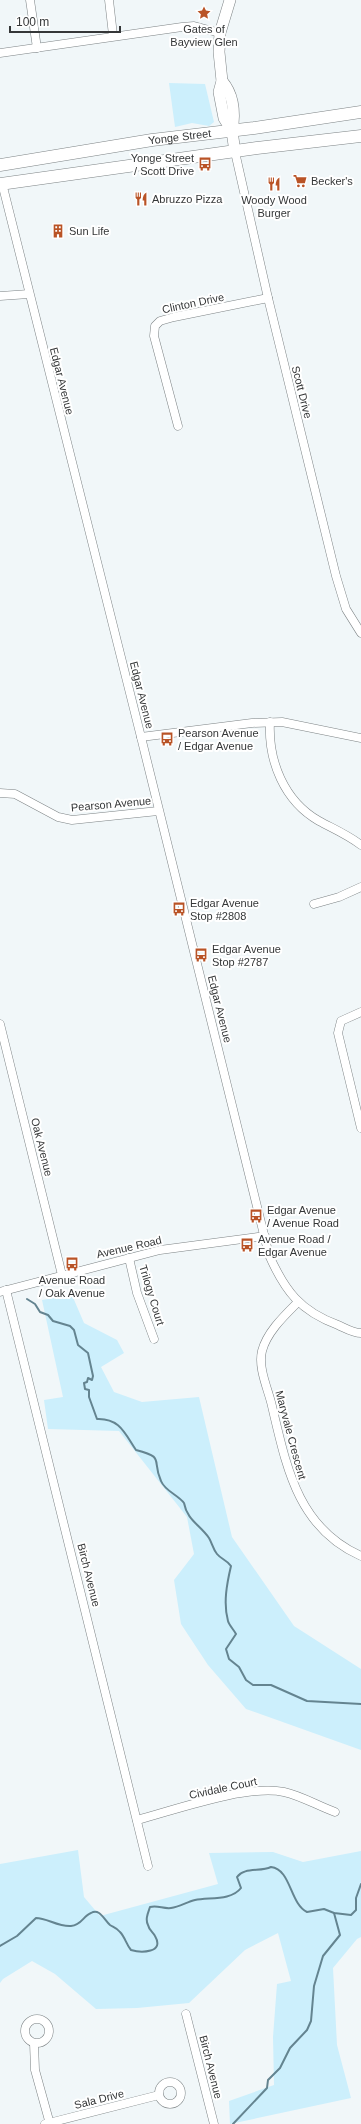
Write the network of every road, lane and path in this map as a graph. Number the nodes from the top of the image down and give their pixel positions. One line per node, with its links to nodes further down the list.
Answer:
1 (30, 0): 6 (street)
2 (109, 0): 5 (street)
3 (230, 0): 4 (street)
4 (220, 33): 5 (street); 9 (street)
5 (113, 35): 6 (street)
6 (37, 48): 7 (street)
7 (0, 53)
8 (361, 112): 9 (main road, Yonge Street)
9 (232, 131): 11 (street); 12 (main road, Yonge Street)
10 (361, 136): 11 (main road, Yonge Street)
11 (235, 152): 13 (main road, Yonge Street); 16 (street, Scott Drive)
12 (0, 165)
13 (1, 183): 14 (street, Edgar Avenue)
14 (29, 294): 15 (street); 20 (street, Edgar Avenue)
15 (0, 296)
16 (268, 298): 17 (street, Clinton Drive); 18 (street, Scott Drive)
17 (178, 426)
18 (361, 633)
19 (270, 722): 20 (street); 21 (street); 24 (street)
20 (141, 737): 23 (street, Edgar Avenue)
21 (361, 738)
22 (0, 793): 23 (street, Pearson Avenue)
23 (158, 811): 30 (street, Edgar Avenue)
24 (361, 845)
25 (361, 888): 26 (street)
26 (314, 904)
27 (361, 1012): 29 (street)
28 (0, 1024): 32 (street, Oak Avenue)
29 (361, 1128)
30 (265, 1236): 31 (street, Avenue Road); 34 (street, Edgar Avenue)
31 (129, 1258): 32 (street, Avenue Road); 36 (street, Trilogy Court)
32 (62, 1275): 33 (street, Avenue Road)
33 (3, 1291): 39 (street, Birch Avenue)
34 (298, 1302): 35 (street, Edgar Avenue); 37 (street, Maryvale Crescent)
35 (361, 1333)
36 (154, 1339)
37 (361, 1556)
38 (335, 1812): 39 (street, Cividale Court)
39 (137, 1820): 40 (street, Birch Avenue)
40 (148, 1866)
41 (186, 2014): 45 (street, Birch Avenue)
42 (34, 2043): 44 (street)
43 (158, 2095): 44 (street, Sala Drive)
44 (48, 2124)
45 (214, 2124)

